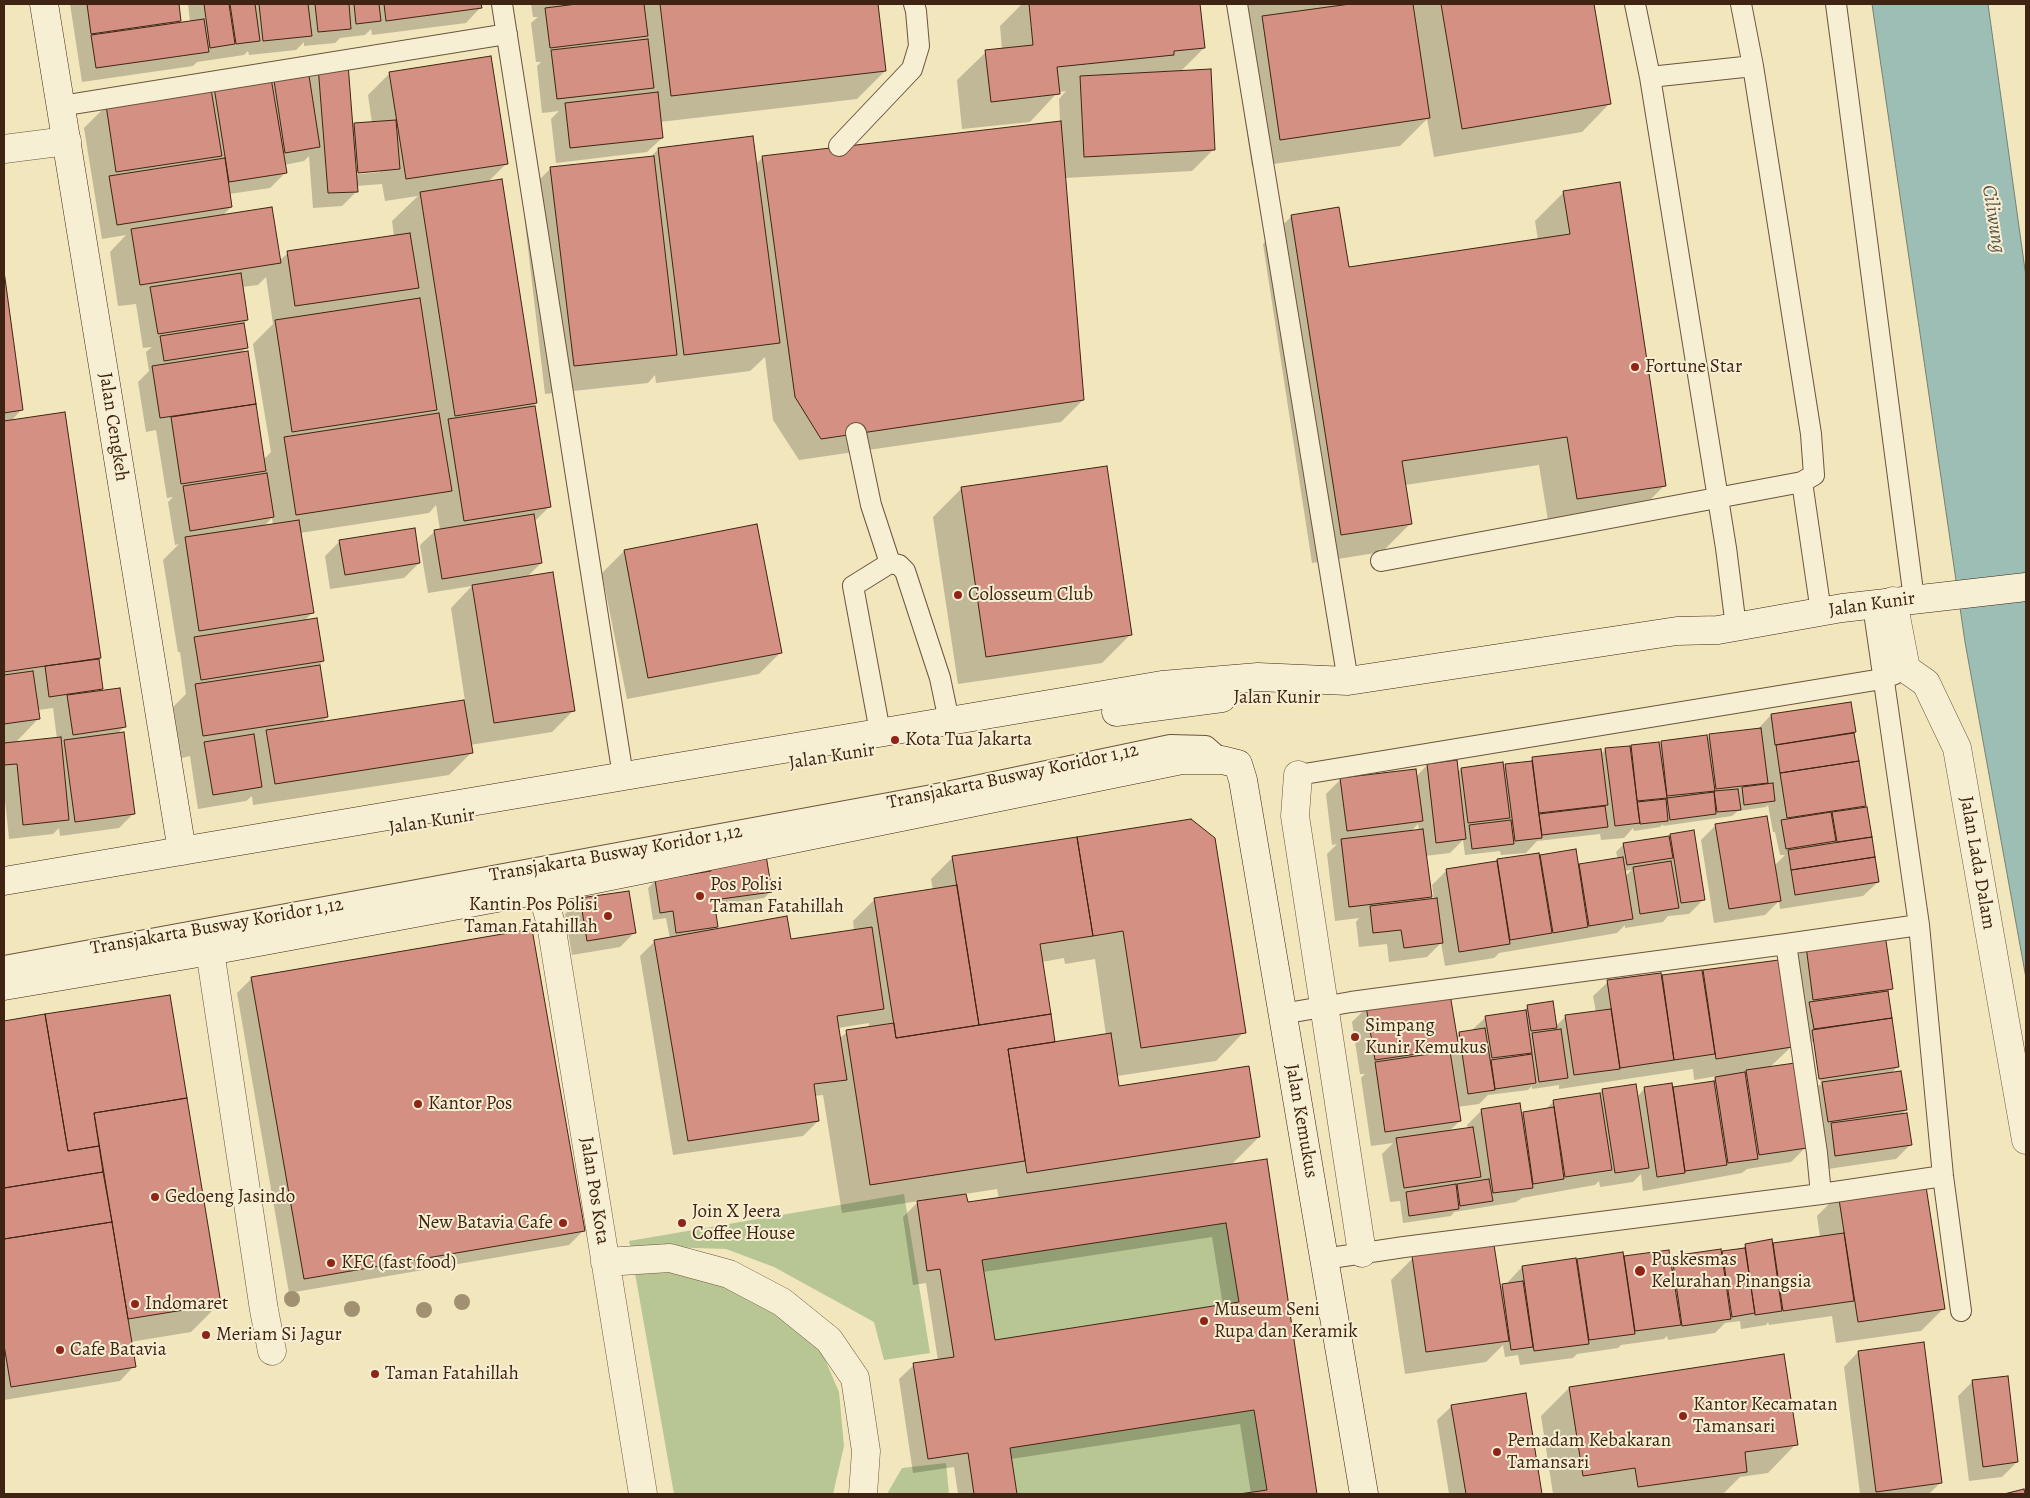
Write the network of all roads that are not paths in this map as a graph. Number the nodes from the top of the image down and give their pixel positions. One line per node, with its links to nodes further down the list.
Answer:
1 (44, 4): 11 (street, Jalan Cengkeh)
2 (502, 4): 8 (lane)
3 (914, 4): 13 (lane)
4 (1237, 4): 25 (lane)
5 (1635, 4): 10 (lane)
6 (1740, 4): 9 (lane)
7 (1836, 4): 21 (lane)
8 (507, 34): 11 (lane); 30 (lane)
9 (1753, 66): 10 (lane); 16 (lane)
10 (1650, 77): 17 (lane)
11 (61, 106): 12 (street, Jalan Cengkeh)
12 (66, 141): 14 (street); 31 (street, Jalan Cengkeh)
13 (839, 146)
14 (4, 149)
15 (856, 433): 19 (lane)
16 (1802, 482): 17 (lane); 22 (lane)
17 (1717, 497): 18 (lane); 23 (lane)
18 (1381, 561)
19 (890, 563): 26 (lane); 27 (lane)
20 (2026, 587): 21 (street, Jalan Kunir)
21 (1902, 600): 22 (street, Jalan Kunir); 24 (street)
22 (1821, 612): 23 (street, Jalan Kunir)
23 (1727, 629): 25 (street, Jalan Kunir); 34 (street, Jalan Kunir)
24 (1894, 674): 29 (lane); 35 (lane); 42 (street, Jalan Lada Dalam)
25 (1348, 681): 26 (street, Jalan Kunir)
26 (949, 721): 27 (street, Jalan Kunir)
27 (880, 732): 30 (street, Jalan Kunir)
28 (1222, 760): 33 (street); 38 (lane, Transjakarta Busway Koridor 1,12); 41 (street, Jalan Kemukus)
29 (1298, 775): 40 (street)
30 (623, 776): 31 (street, Jalan Kunir)
31 (182, 851): 32 (street, Jalan Kunir)
32 (4, 880)
33 (541, 889): 37 (street); 47 (street, Jalan Pos Kota)
34 (4, 891)
35 (1920, 924): 36 (lane); 43 (lane)
36 (1786, 944): 40 (lane); 44 (lane)
37 (210, 951): 39 (street); 49 (street)
38 (4, 966)
39 (4, 986)
40 (1325, 1006): 41 (lane); 45 (street)
41 (1282, 1014): 46 (street, Jalan Kemukus)
42 (2026, 1140)
43 (1943, 1176): 44 (lane); 48 (lane)
44 (1821, 1194): 45 (lane)
45 (1362, 1253): 46 (lane)
46 (1324, 1259): 52 (street, Jalan Kemukus)
47 (605, 1262): 50 (street, Jalan Pos Kota); 51 (street)
48 (1961, 1311)
49 (272, 1351)
50 (643, 1494)
51 (863, 1494)
52 (1364, 1494)

